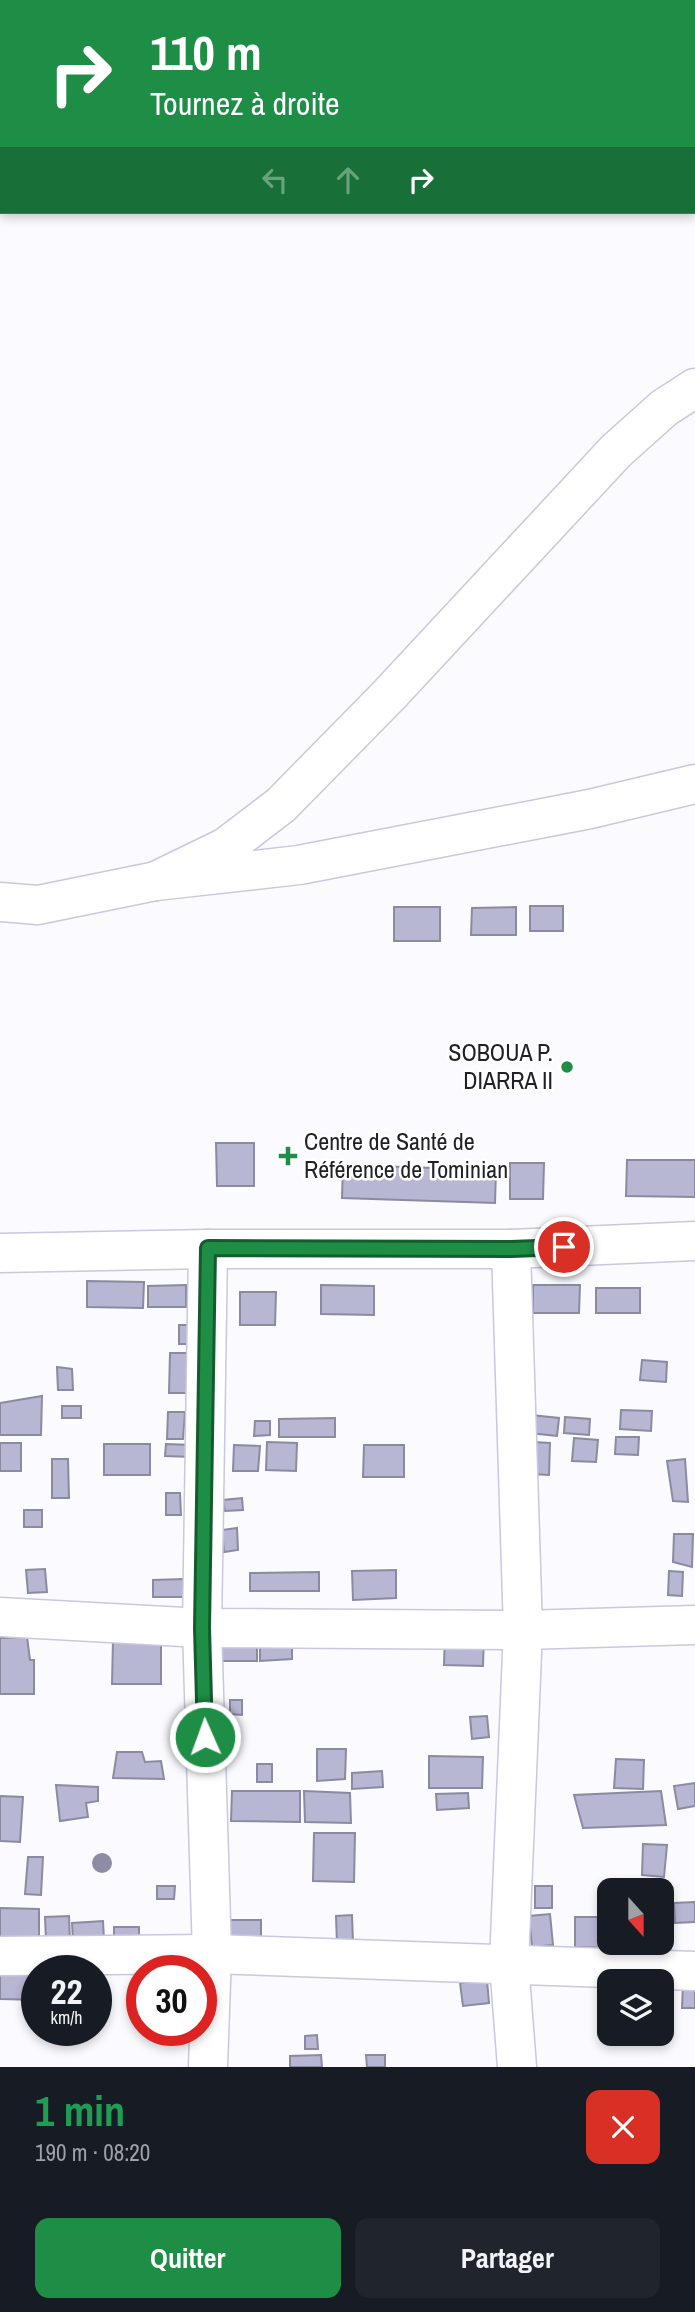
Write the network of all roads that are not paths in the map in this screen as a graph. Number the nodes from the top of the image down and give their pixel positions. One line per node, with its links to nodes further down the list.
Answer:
1 (695, 388): 3 (street)
2 (695, 783): 3 (street)
3 (156, 881): 4 (street)
4 (0, 902)
5 (695, 1241): 7 (street)
6 (208, 1248): 7 (street); 8 (street); 11 (street)
7 (511, 1249): 12 (street)
8 (0, 1253)
9 (0, 1617): 11 (street)
10 (695, 1625): 12 (street)
11 (202, 1628): 12 (street); 13 (street)
12 (523, 1630): 15 (street)
13 (212, 1954): 14 (street); 15 (street); 17 (street)
14 (0, 1956)
15 (509, 1963): 16 (street); 18 (street)
16 (695, 1971)
17 (208, 2067)
18 (517, 2067)

